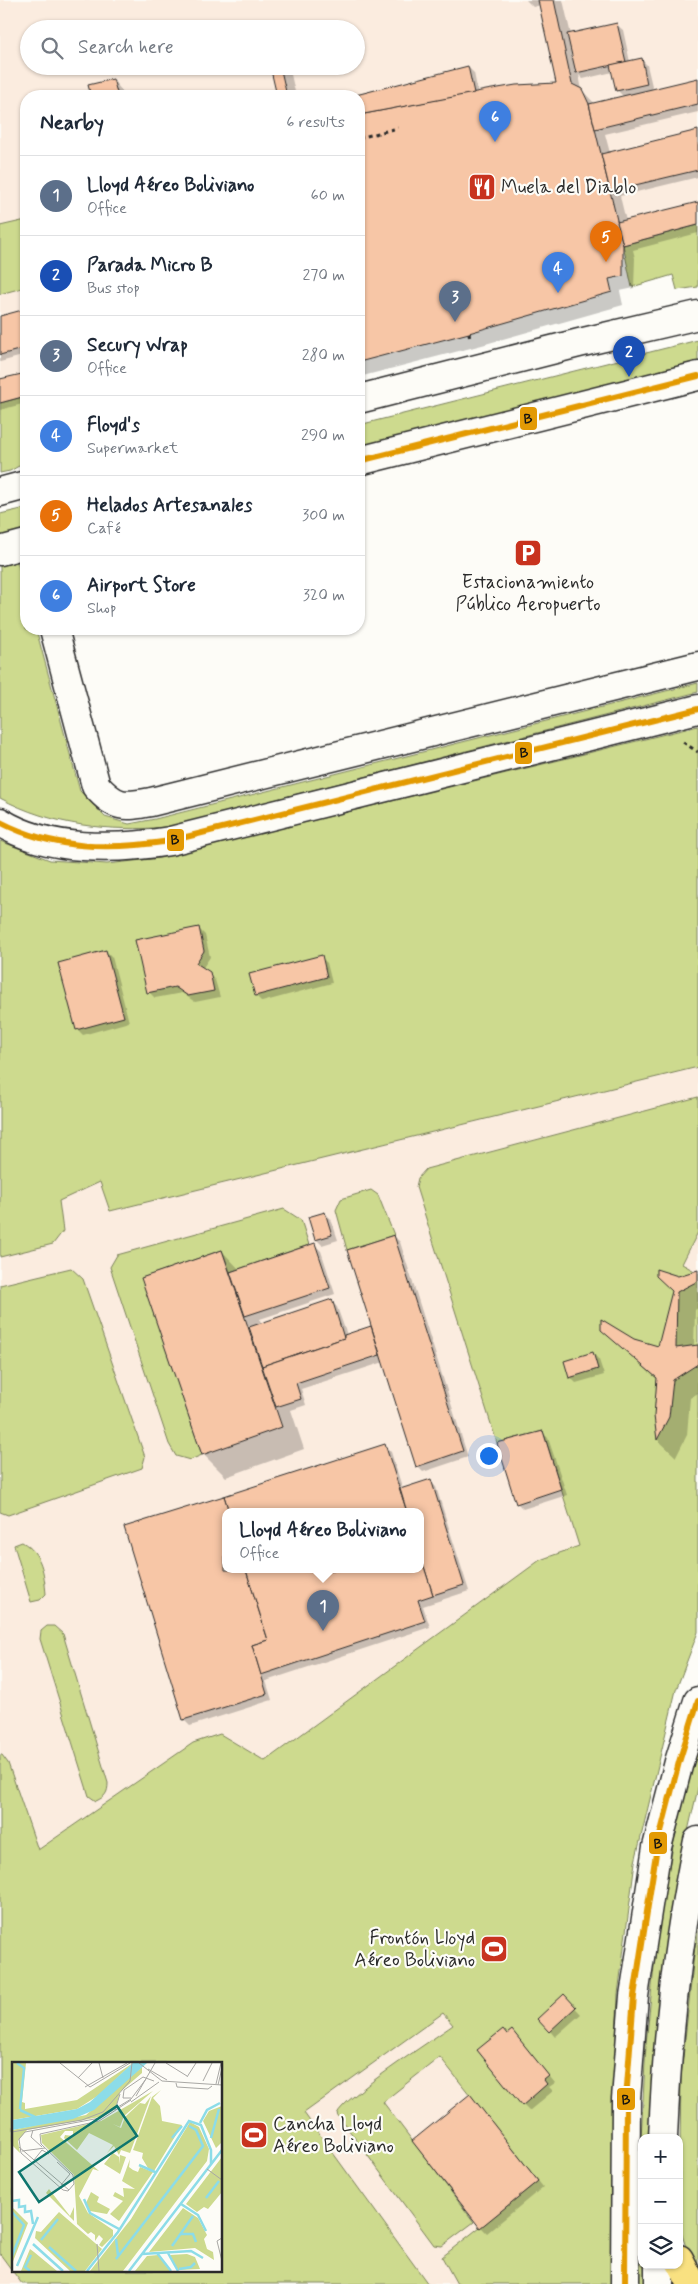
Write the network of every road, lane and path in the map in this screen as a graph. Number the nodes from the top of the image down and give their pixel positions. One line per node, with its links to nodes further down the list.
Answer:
1 (398, 128): 2 (path)
2 (365, 136)
3 (698, 315): 7 (street)
4 (469, 334): 5 (path)
5 (470, 340)
6 (698, 376): 8 (street)
7 (365, 397)
8 (365, 459)
9 (20, 487): 10 (street)
10 (0, 492)
11 (20, 546): 12 (street)
12 (0, 551)
13 (56, 635): 14 (street)
14 (698, 666)
15 (698, 709): 16 (street)
16 (0, 822)
17 (698, 1701): 22 (street)
18 (698, 1841): 19 (street)
19 (663, 2134)
20 (683, 2267): 24 (highway)
21 (659, 2269): 23 (street)
22 (625, 2284)
23 (659, 2284)
24 (692, 2284)

